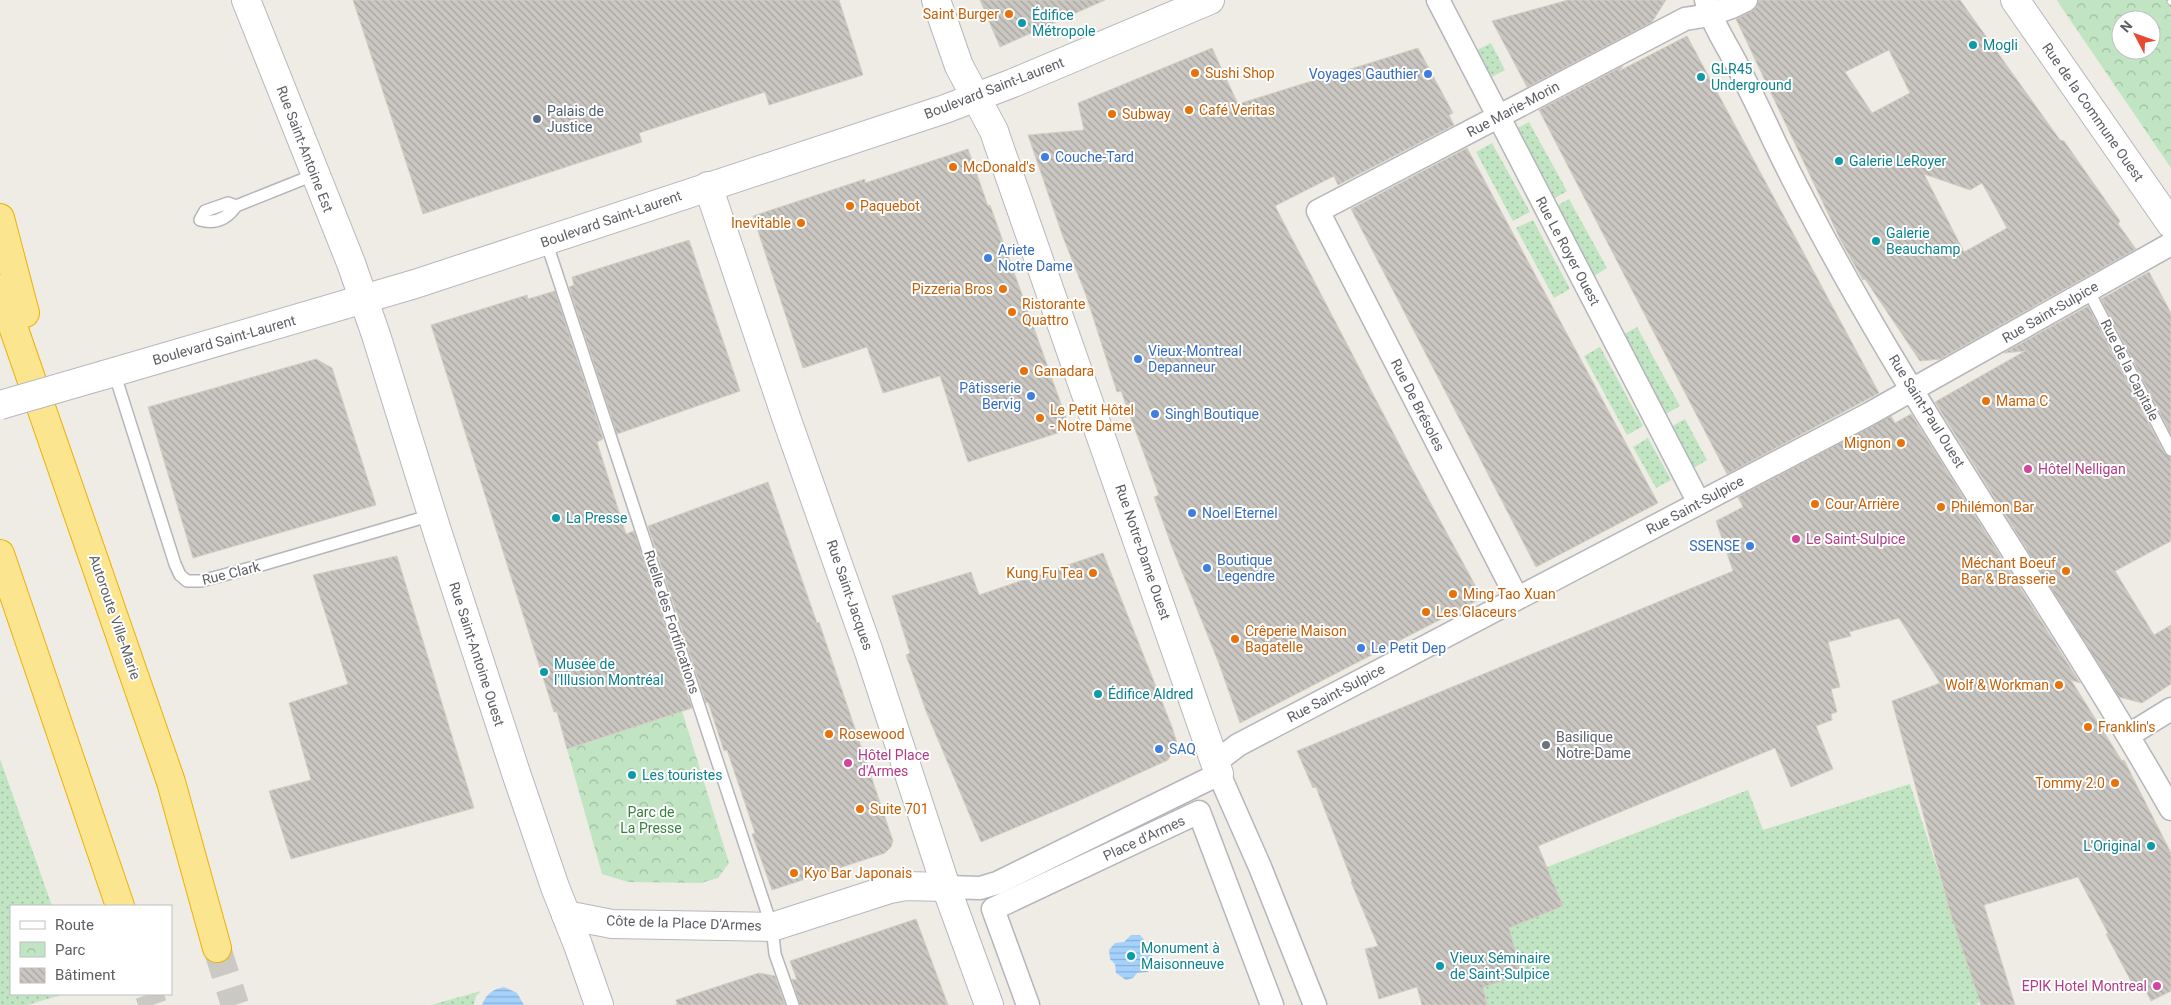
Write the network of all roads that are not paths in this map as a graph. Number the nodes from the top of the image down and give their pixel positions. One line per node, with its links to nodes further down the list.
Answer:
1 (246, 0): 10 (street, Rue Saint-Antoine Est)
2 (936, 0): 8 (street, Rue Notre-Dame Ouest)
3 (1210, 0): 8 (street, Boulevard Saint-Laurent)
4 (1438, 0): 9 (street, Rue Le Royer Ouest)
5 (1746, 0): 7 (street, Rue Marie-Morin)
6 (2015, 0): 15 (street, Rue de la Commune Ouest)
7 (1708, 8): 9 (street, Rue Marie-Morin); 22 (street, Rue Saint-Paul Ouest)
8 (976, 96): 11 (street, Boulevard Saint-Laurent); 34 (street, Rue Notre-Dame Ouest)
9 (1498, 116): 13 (street, Rue Marie-Morin); 26 (street, Rue Le Royer Ouest)
10 (316, 174): 12 (lane); 20 (street, Rue Saint-Antoine Est)
11 (708, 186): 16 (street, Boulevard Saint-Laurent); 36 (street, Rue Saint-Jacques)
12 (236, 206)
13 (1318, 212): 29 (street, Rue De Brésoles)
14 (0, 218): 25 (highway)
15 (2171, 224)
16 (546, 241): 20 (street, Boulevard Saint-Laurent); 39 (lane, Ruelle des Fortifications)
17 (2171, 244): 19 (street, Rue Saint-Sulpice)
18 (0, 289): 25 (highway, Autoroute Ville-Marie)
19 (2088, 290): 22 (street, Rue Saint-Sulpice); 24 (lane, Rue de la Capitale)
20 (363, 299): 21 (street, Boulevard Saint-Laurent); 27 (street, Rue Saint-Antoine Ouest)
21 (109, 373): 23 (street, Boulevard Saint-Laurent, bridge); 27 (lane, Rue Clark)
22 (1912, 390): 26 (street, Rue Saint-Sulpice); 33 (street, Rue Saint-Paul Ouest)
23 (0, 405)
24 (2171, 450)
25 (72, 494): 40 (highway, Autoroute Ville-Marie)
26 (1699, 503): 29 (street, Rue Saint-Sulpice)
27 (432, 515): 38 (street, Rue Saint-Antoine Ouest)
28 (0, 554): 31 (highway)
29 (1517, 598): 34 (street, Rue Saint-Sulpice)
30 (0, 612): 31 (highway)
31 (48, 695): 37 (highway)
32 (2171, 709): 33 (street)
33 (2129, 735): 35 (street, Rue Saint-Paul Ouest)
34 (1218, 768): 36 (street, Place d'Armes); 46 (street, Rue Notre-Dame Ouest)
35 (2171, 809)
36 (946, 887): 39 (street, Côte de la Place D'Armes); 43 (street, Rue Saint-Jacques)
37 (120, 905)
38 (566, 915): 39 (street, Côte de la Place D'Armes); 41 (street, Rue Saint-Antoine Ouest)
39 (772, 927): 42 (lane, Ruelle des Fortifications)
40 (217, 948)
41 (599, 1005)
42 (794, 1005)
43 (989, 1005)
44 (1028, 1005): 45 (street, Place d'Armes)
45 (1272, 1005)
46 (1315, 1005)

